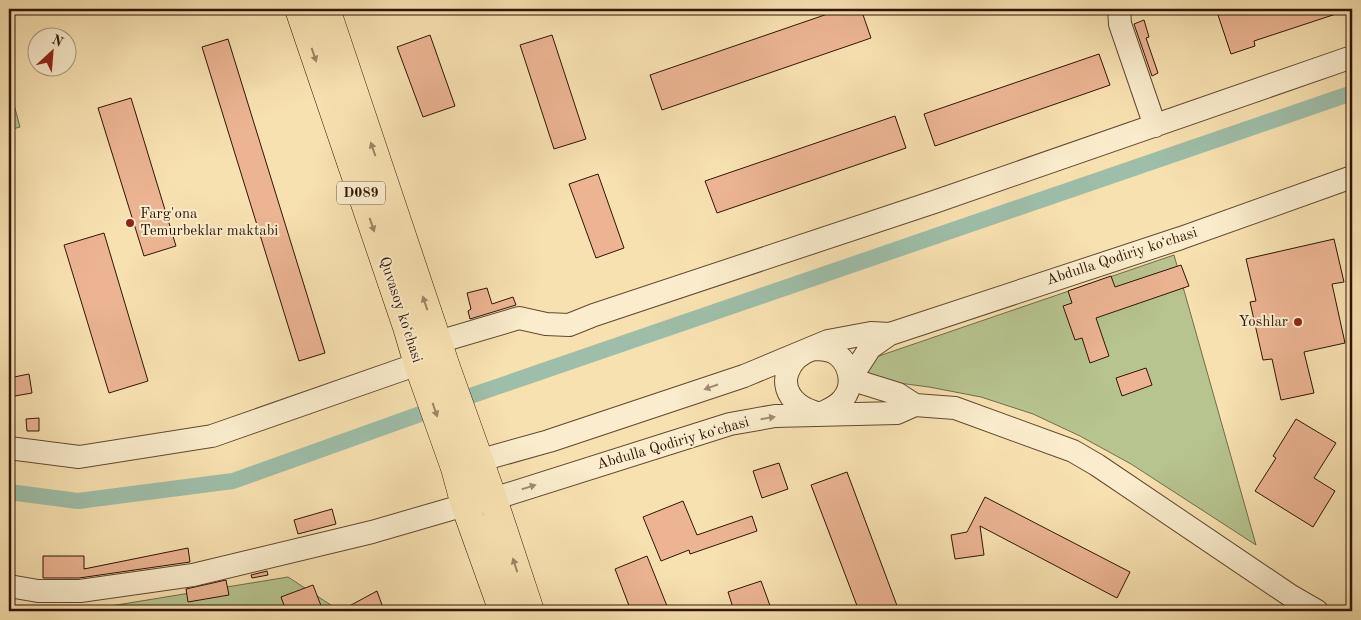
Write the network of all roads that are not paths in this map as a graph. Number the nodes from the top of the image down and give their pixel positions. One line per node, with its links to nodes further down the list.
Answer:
1 (299, 9): 9 (main road, Quvasoy koʻchasi / D089, one-way to 9)
2 (326, 9): 9 (main road, Quvasoy koʻchasi / D089, one-way to 2)
3 (1119, 9): 5 (street)
4 (1352, 57): 5 (street)
5 (1154, 126): 9 (street)
6 (1352, 177): 7 (street, Abdulla Qodiriy koʻchasi)
7 (890, 334): 8 (street, Abdulla Qodiriy koʻchasi); 10 (street, Abdulla Qodiriy koʻchasi)
8 (803, 352): 10 (street); 12 (street); 14 (street, Abdulla Qodiriy koʻchasi, one-way to 14)
9 (433, 361): 13 (street); 14 (main road, D089)
10 (850, 379): 11 (street, Abdulla Qodiriy koʻchasi); 12 (street)
11 (915, 405): 12 (street, Abdulla Qodiriy koʻchasi); 20 (street, Abdulla Qodiriy koʻchasi)
12 (820, 414): 15 (street, Abdulla Qodiriy koʻchasi, one-way to 12)
13 (9, 448)
14 (467, 464): 15 (main road, D089); 16 (main road, D089)
15 (493, 499): 16 (street, Abdulla Qodiriy koʻchasi); 19 (main road, D089, one-way to 15)
16 (465, 505): 17 (street, Abdulla Qodiriy koʻchasi); 18 (main road, D089)
17 (9, 586)
18 (502, 611)
19 (530, 611)
20 (1317, 611)

